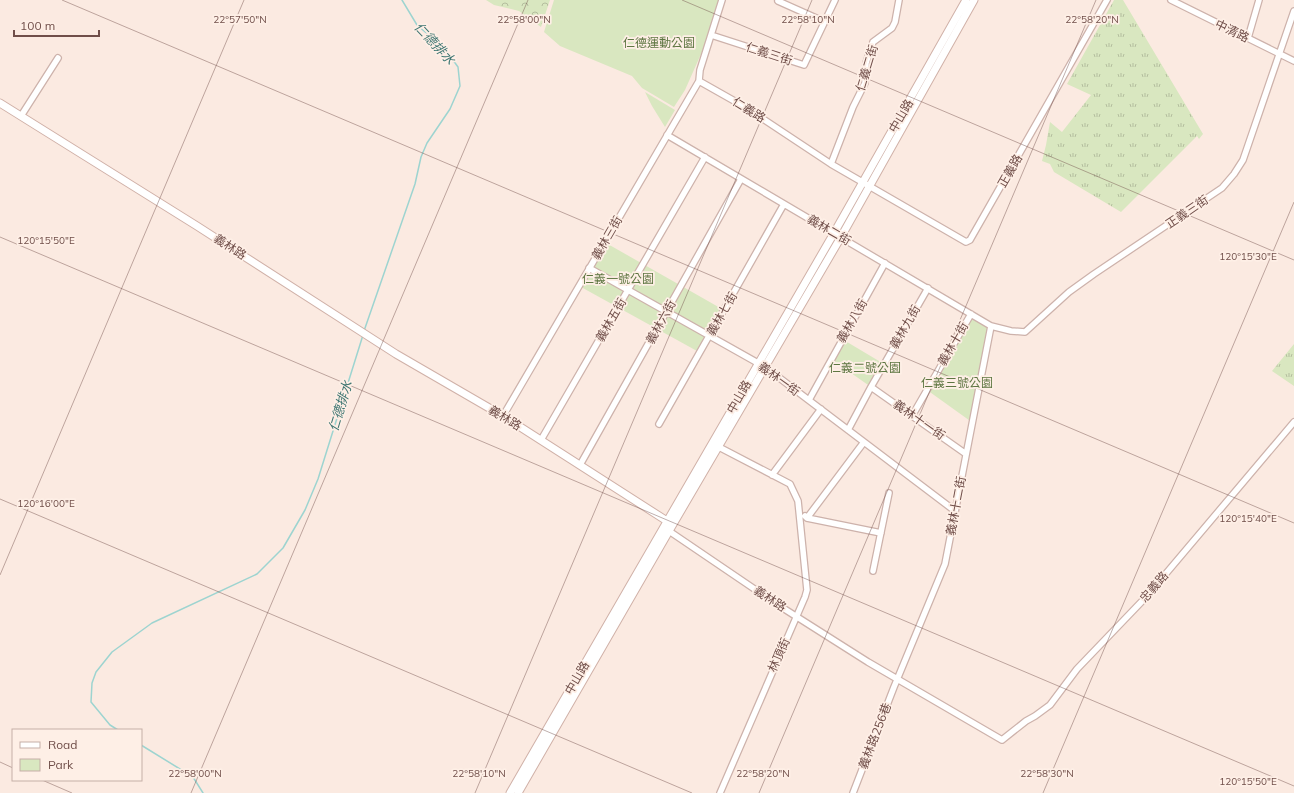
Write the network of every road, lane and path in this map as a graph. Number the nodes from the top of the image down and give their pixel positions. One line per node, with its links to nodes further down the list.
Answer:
1 (722, 0): 12 (street)
2 (779, 0): 11 (street)
3 (835, 0): 11 (street, 仁義三街)
4 (900, 0): 22 (street, 仁義二街)
5 (966, 0): 24 (main road, 中山路)
6 (974, 0): 24 (main road, 中山路)
7 (1107, 0): 24 (street, 正義路)
8 (1171, 0): 13 (street, 中清路)
9 (1259, 0): 13 (street)
10 (1294, 11): 14 (street, 正義三街)
11 (825, 22): 12 (street, 仁義三街)
12 (711, 35): 17 (street)
13 (1248, 38): 14 (street, 中清路)
14 (1280, 54): 16 (street, 中清路); 33 (street, 正義三街)
15 (58, 58): 19 (street)
16 (1294, 61)
17 (699, 81): 20 (street, 義林三街); 22 (street, 仁義路)
18 (0, 103): 19 (main road, 義林路)
19 (21, 116): 39 (main road, 義林路)
20 (667, 135): 21 (street, 義林二街); 28 (street, 義林三街)
21 (705, 157): 23 (street, 義林二街); 30 (street, 義林五街)
22 (831, 164): 24 (street, 仁義路)
23 (741, 179): 25 (street, 義林二街); 31 (street, 義林六街)
24 (866, 184): 26 (main road, 中山路)
25 (784, 204): 26 (street, 義林二街); 34 (street, 義林七街)
26 (837, 235): 27 (street, 義林二街); 35 (main road, 中山路)
27 (885, 263): 29 (street, 義林二街); 37 (street, 義林八街)
28 (589, 268): 30 (street, 義林一街); 39 (street, 義林三街)
29 (928, 288): 32 (street, 義林二街); 36 (street, 義林九街)
30 (628, 290): 31 (street, 義林一街); 44 (street, 義林五街)
31 (667, 312): 34 (street, 義林一街); 48 (street, 義林六街)
32 (971, 314): 33 (street, 義林二街); 40 (street, 義林十街)
33 (992, 326): 47 (street, 義林十二街)
34 (709, 336): 35 (street, 義林一街); 42 (street, 義林七街)
35 (762, 365): 37 (street, 義林一街); 46 (main road, 中山路)
36 (871, 387): 40 (street, 義林十一街); 43 (street, 義林九街)
37 (809, 400): 38 (street, 義林一街)
38 (821, 409): 43 (street, 義林一街); 49 (street)
39 (503, 416): 44 (main road, 義林路)
40 (912, 416): 47 (street, 義林十一街)
41 (1294, 422): 60 (street, 忠義路)
42 (659, 424)
43 (848, 430): 45 (street, 義林一街)
44 (541, 440): 48 (main road, 義林路)
45 (864, 442): 52 (street, 義林一街); 53 (street)
46 (716, 446): 49 (street, 林頂街); 54 (main road, 中山路); 55 (main road, 中山路)
47 (966, 454): 52 (street, 義林十二街)
48 (580, 465): 54 (main road, 義林路)
49 (772, 474): 51 (street, 林頂街)
50 (889, 493): 56 (street)
51 (799, 511): 53 (street); 58 (street, 林頂街)
52 (955, 511): 59 (street, 義林十二街)
53 (807, 518): 56 (street)
54 (667, 521): 55 (street); 61 (main road, 中山路)
55 (669, 531): 58 (street, 義林路); 62 (main road, 中山路)
56 (881, 534): 57 (street)
57 (873, 571)
58 (796, 616): 59 (street, 義林路); 63 (street, 林頂街)
59 (897, 680): 60 (street, 義林路); 64 (street, 義林路256巷)
60 (1002, 740)
61 (510, 793)
62 (518, 793)
63 (720, 793)
64 (852, 793)

